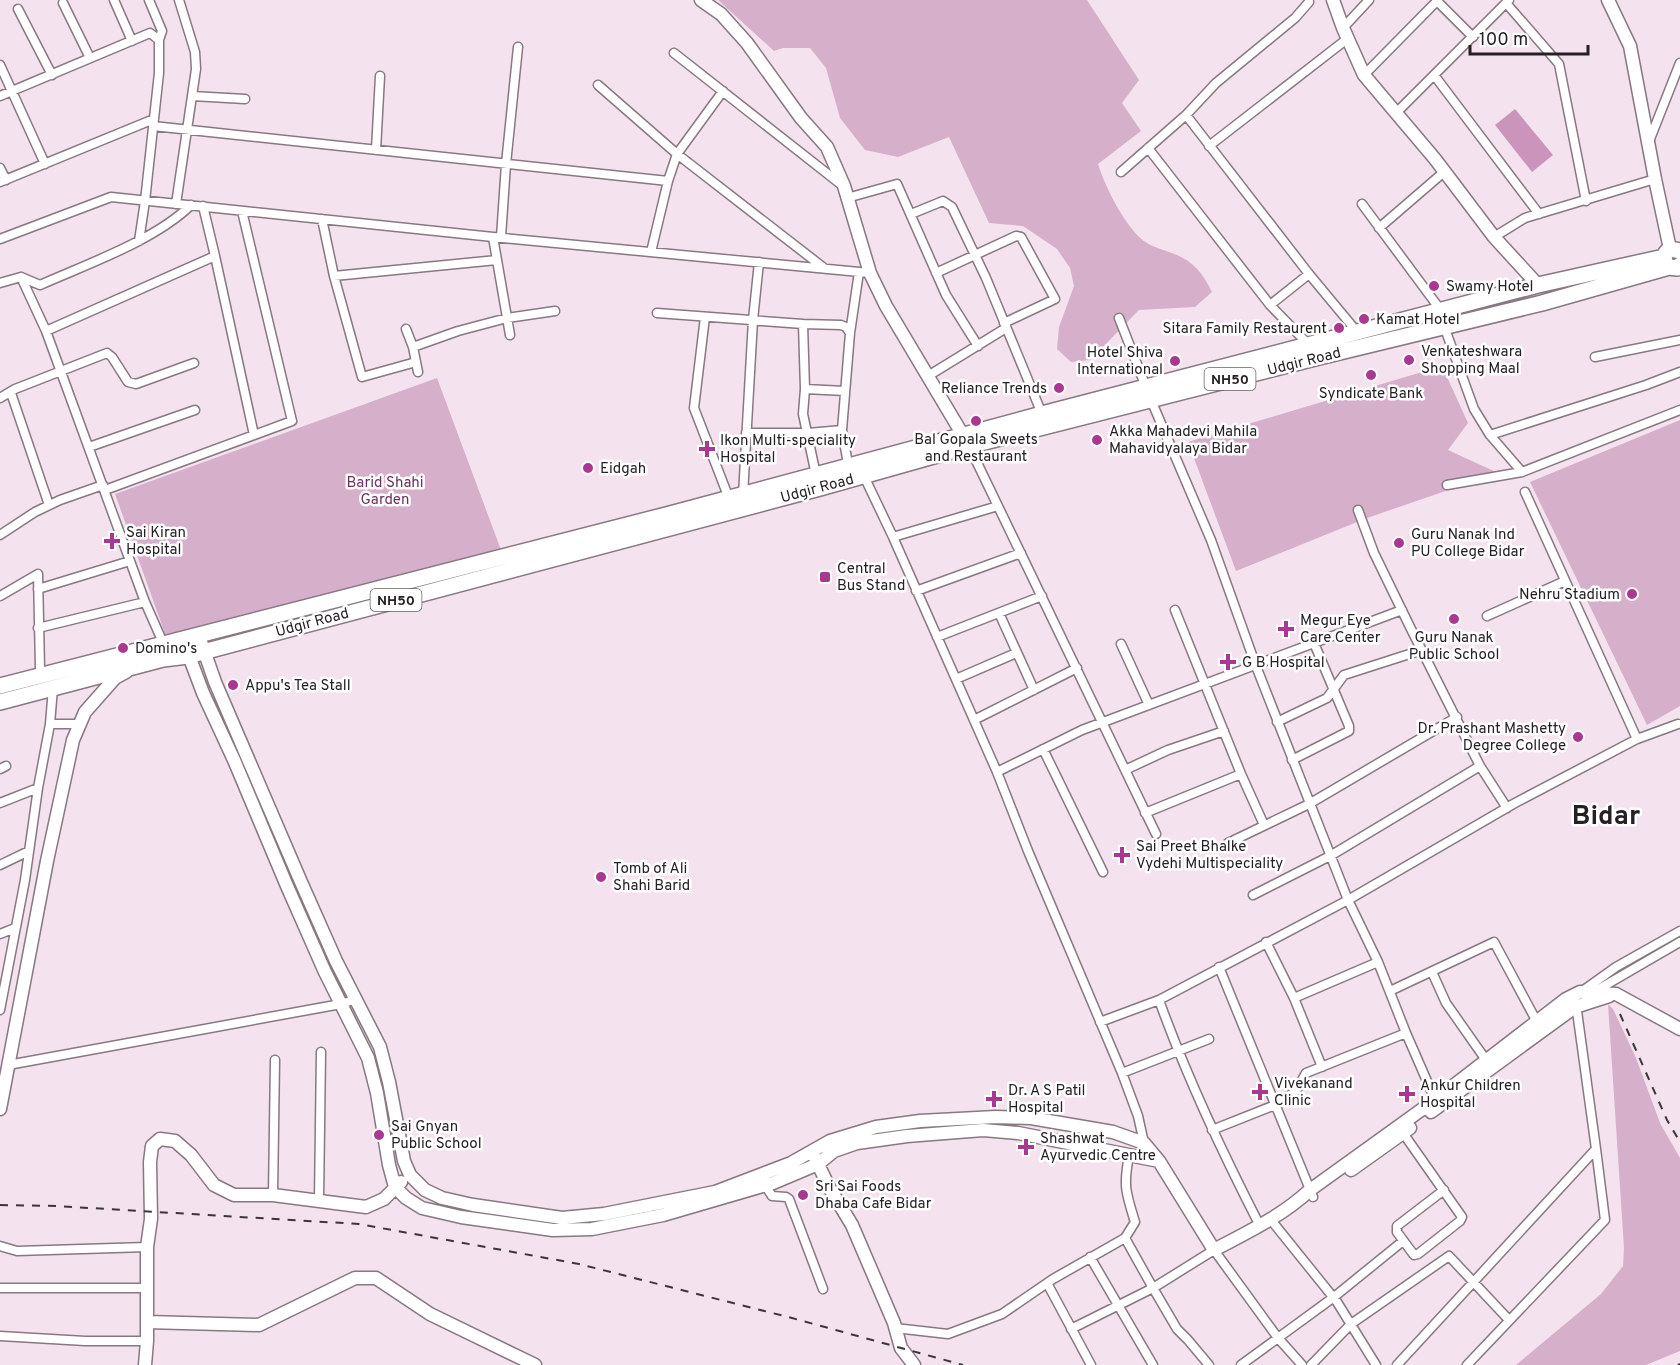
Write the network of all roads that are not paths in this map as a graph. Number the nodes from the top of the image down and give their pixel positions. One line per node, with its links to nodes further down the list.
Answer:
1 (114, 0): 15 (street)
2 (149, 0): 16 (street)
3 (179, 0): 30 (street)
4 (701, 0): 49 (main road)
5 (1334, 0): 13 (main road)
6 (1370, 0): 13 (street)
7 (1437, 0): 14 (street); 23 (street)
8 (1607, 0): 36 (main road)
9 (1309, 2): 33 (street)
10 (1508, 2): 14 (street); 51 (street)
11 (63, 3): 19 (street)
12 (18, 9): 22 (street)
13 (1345, 33): 23 (main road); 37 (street)
14 (1473, 37): 24 (street)
15 (132, 40): 16 (street); 19 (street)
16 (159, 40): 34 (street)
17 (518, 47): 42 (street)
18 (674, 53): 28 (street)
19 (90, 58): 22 (street)
20 (1680, 63): 36 (street)
21 (0, 65): 27 (street)
22 (52, 75): 27 (street)
23 (1364, 75): 32 (main road)
24 (1434, 75): 32 (street); 58 (street)
25 (380, 76): 39 (street)
26 (598, 85): 40 (street)
27 (12, 92): 29 (street); 41 (street)
28 (723, 92): 40 (street); 49 (street)
29 (0, 96)
30 (192, 96): 31 (street); 35 (street)
31 (245, 99)
32 (1396, 113): 45 (main road)
33 (1186, 115): 37 (street); 38 (street)
34 (154, 122): 35 (street); 41 (street); 50 (street)
35 (186, 129): 39 (street); 52 (street)
36 (1648, 144): 46 (main road)
37 (1209, 146): 74 (street)
38 (1148, 148): 44 (street); 79 (street)
39 (376, 150): 42 (street)
40 (677, 154): 48 (street); 71 (street)
41 (45, 164): 47 (street)
42 (506, 164): 48 (street); 61 (street)
43 (0, 168): 47 (street)
44 (1121, 172)
45 (1444, 172): 60 (street); 62 (main road)
46 (1655, 179): 51 (street); 70 (main road)
47 (3, 181)
48 (668, 181): 65 (street)
49 (845, 192): 57 (street); 72 (main road)
50 (146, 201): 52 (street); 63 (street); 64 (street)
51 (1586, 201): 58 (street)
52 (176, 204): 54 (street)
53 (1362, 204): 60 (street)
54 (191, 205): 55 (street); 64 (street)
55 (202, 206): 56 (street); 67 (street)
56 (242, 211): 59 (street); 116 (street)
57 (911, 214): 66 (street); 73 (street)
58 (1539, 214): 62 (street)
59 (322, 219): 61 (street); 75 (street)
60 (1379, 228): 86 (street)
61 (497, 237): 65 (street); 68 (street)
62 (1494, 237): 78 (main road)
63 (0, 239)
64 (139, 241): 76 (street)
65 (651, 252): 69 (street)
66 (975, 255): 73 (street); 88 (street); 88 (street)
67 (214, 256): 90 (street); 116 (street)
68 (497, 260): 75 (street); 83 (street)
69 (759, 262): 71 (street); 85 (street)
70 (1674, 262): 78 (highway, Udgir Road / NH50); 86 (highway, Udgir Road / NH50)
71 (824, 268): 72 (street)
72 (864, 272): 91 (street); 104 (main road)
73 (936, 273): 95 (street)
74 (1309, 274): 79 (street); 92 (street)
75 (334, 276): 100 (street)
76 (21, 277): 77 (street); 90 (street)
77 (0, 283)
78 (1538, 285): 86 (highway, Udgir Road / NH50)
79 (1270, 304): 97 (street)
80 (555, 311): 83 (street)
81 (657, 313): 82 (street)
82 (705, 317): 85 (street); 126 (street)
83 (507, 318): 93 (street); 96 (street)
84 (1119, 318): 108 (street)
85 (753, 320): 87 (street); 115 (street)
86 (1445, 320): 92 (highway, Udgir Road / NH50); 97 (highway, Udgir Road / NH50); 117 (street)
87 (803, 324): 91 (street); 105 (street)
88 (1005, 326): 95 (street); 112 (street)
89 (406, 329): 96 (street)
90 (46, 331): 101 (street)
91 (850, 333): 106 (street)
92 (1358, 333): 97 (highway, Udgir Road / NH50)
93 (510, 335)
94 (1680, 340): 98 (street)
95 (978, 345): 104 (street)
96 (413, 347): 100 (street)
97 (1314, 351): 108 (highway, Udgir Road / NH50)
98 (1596, 357)
99 (194, 363): 101 (street)
100 (416, 363): 102 (street)
101 (61, 370): 107 (street); 119 (street)
102 (418, 372)
103 (1680, 372): 117 (street)
104 (928, 376): 118 (main road)
105 (805, 389): 106 (street); 114 (street)
106 (845, 391): 113 (street)
107 (11, 393): 109 (street); 127 (street)
108 (1148, 393): 112 (highway, Udgir Road / NH50); 118 (highway, Udgir Road / NH50); 152 (street)
109 (0, 398)
110 (195, 410): 119 (street)
111 (1680, 410): 121 (street)
112 (1042, 414): 118 (highway, Udgir Road / NH50)
113 (842, 430): 114 (street); 120 (street)
114 (808, 433): 115 (street); 122 (street)
115 (746, 434): 126 (street)
116 (254, 435): 124 (street)
117 (1490, 435): 121 (street)
118 (966, 441): 120 (highway, Udgir Road / NH50); 128 (street)
119 (89, 447): 124 (street)
120 (855, 471): 122 (highway, Udgir Road / NH50); 126 (highway, Udgir Road / NH50); 131 (street)
121 (1522, 472): 123 (street)
122 (816, 475): 126 (highway, Udgir Road / NH50)
123 (1446, 485)
124 (104, 487): 127 (street); 133 (street)
125 (1525, 492): 134 (street)
126 (737, 503): 149 (highway, Udgir Road / NH50)
127 (49, 505): 130 (street)
128 (998, 506): 131 (street); 132 (street)
129 (1358, 510): 141 (street)
130 (0, 535)
131 (893, 537): 136 (street)
132 (1021, 553): 136 (street); 138 (street)
133 (130, 561): 135 (street); 139 (street)
134 (1566, 580): 143 (street); 173 (street)
135 (38, 589): 137 (street); 144 (street)
136 (916, 591): 145 (street)
137 (0, 596)
138 (1042, 596): 142 (street); 154 (street)
139 (145, 602): 144 (street); 148 (street)
140 (1174, 610): 157 (street)
141 (1402, 610): 146 (street); 150 (street)
142 (999, 613): 145 (street); 151 (street)
143 (1487, 616)
144 (38, 628): 155 (street)
145 (937, 637): 156 (street)
146 (1314, 643): 152 (street); 160 (street)
147 (1121, 644): 164 (street)
148 (164, 645): 149 (highway, Udgir Road / NH50); 155 (highway, Udgir Road / NH50)
149 (196, 648): 153 (highway, Udgir Road / NH50); 205 (main road); 207 (main road)
150 (1422, 650): 160 (street); 165 (street)
151 (1016, 653): 156 (street); 161 (street)
152 (1256, 666): 157 (street); 167 (street)
153 (133, 668): 159 (highway, Udgir Road / NH50); 170 (main road)
154 (1077, 668): 161 (street); 168 (street)
155 (39, 676): 158 (highway, Udgir Road / NH50); 162 (street)
156 (956, 679): 166 (street)
157 (1204, 684): 164 (street); 172 (street)
158 (0, 686)
159 (53, 688): 162 (highway, Udgir Road / NH50); 169 (street)
160 (1333, 689): 167 (street); 175 (street)
161 (1034, 690): 166 (street)
162 (35, 693): 163 (highway, Udgir Road / NH50)
163 (0, 702)
164 (1149, 705): 168 (street)
165 (1456, 717): 176 (street); 182 (street)
166 (974, 720): 178 (street)
167 (1277, 722): 175 (street)
168 (1102, 723): 174 (street); 177 (street)
169 (50, 724): 170 (street); 180 (street)
170 (79, 724): 219 (main road)
171 (1679, 725): 173 (street)
172 (1224, 731): 177 (street); 179 (street)
173 (1637, 739): 183 (street)
174 (1043, 749): 178 (street); 191 (street)
175 (1292, 760): 182 (street)
176 (1480, 766): 183 (street); 189 (street)
177 (1125, 770): 184 (street)
178 (997, 772): 210 (street)
179 (1241, 774): 184 (street); 185 (street)
180 (38, 788): 181 (street); 188 (street)
181 (0, 803)
182 (1309, 804): 185 (street); 189 (street)
183 (1507, 808): 193 (street)
184 (1145, 813): 186 (street)
185 (1264, 825): 187 (street)
186 (1156, 834)
187 (1228, 843)
188 (29, 851): 190 (street); 194 (street)
189 (1330, 856): 192 (street); 193 (street)
190 (0, 865)
191 (1103, 872)
192 (1253, 895)
193 (1348, 900): 197 (street); 199 (street)
194 (15, 928): 196 (street); 209 (street)
195 (1680, 931): 203 (street)
196 (0, 934)
197 (1266, 942): 200 (street); 204 (street)
198 (1680, 942): 203 (street)
199 (1378, 962): 202 (street); 204 (street)
200 (1219, 967): 206 (street); 223 (street)
201 (1432, 972): 202 (street); 211 (street); 218 (street)
202 (1390, 992): 213 (street)
203 (1587, 996): 208 (main road); 211 (main road); 212 (main road)
204 (1294, 998): 220 (street)
205 (357, 999): 207 (street); 233 (main road)
206 (1159, 999): 210 (street); 215 (street)
207 (341, 1004): 219 (street); 235 (main road)
208 (1575, 1007): 222 (main road); 228 (street)
209 (0, 1010)
210 (1100, 1022): 221 (street)
211 (1537, 1022): 218 (main road)
212 (1680, 1029)
213 (1406, 1033): 220 (street); 222 (street)
214 (1209, 1039): 215 (street)
215 (1178, 1051): 221 (street); 225 (street)
216 (321, 1052): 239 (street)
217 (275, 1060): 238 (street)
218 (1486, 1060): 222 (main road)
219 (8, 1065): 224 (main road)
220 (1322, 1066): 223 (street)
221 (1122, 1073): 227 (street)
222 (1437, 1104): 226 (main road); 237 (main road)
223 (1275, 1105): 225 (street); 237 (street)
224 (0, 1109)
225 (1212, 1130): 240 (street)
226 (1403, 1133): 236 (street); 237 (main road)
227 (1144, 1143): 229 (main road); 231 (main road)
228 (1596, 1149): 248 (street); 255 (street)
229 (812, 1151): 232 (main road); 233 (main road)
230 (1129, 1156): 231 (main road); 232 (main road); 241 (street)
231 (1159, 1161): 245 (main road)
232 (818, 1164): 234 (main road); 258 (main road)
233 (410, 1175): 235 (main road)
234 (765, 1185): 235 (main road); 252 (street)
235 (395, 1187): 239 (main road)
236 (1444, 1190): 242 (street); 242 (street)
237 (1312, 1193): 240 (main road)
238 (273, 1195): 239 (main road); 244 (main road)
239 (319, 1200)
240 (1265, 1223): 245 (main road); 253 (street)
241 (1125, 1238): 246 (street); 251 (street)
242 (1403, 1241): 253 (street)
243 (0, 1246): 244 (street)
244 (147, 1247): 250 (main road)
245 (1214, 1250): 251 (street); 261 (street)
246 (1090, 1257): 247 (street); 254 (street)
247 (1047, 1283): 258 (street); 259 (street)
248 (1473, 1283): 255 (street); 257 (street); 273 (street)
249 (0, 1288): 250 (street)
250 (147, 1288): 256 (main road)
251 (1153, 1288): 254 (street); 268 (street)
252 (824, 1289)
253 (1334, 1297): 257 (street); 261 (street)
254 (1118, 1304): 259 (street); 267 (street)
255 (1509, 1320): 274 (street)
256 (147, 1322): 262 (main road); 264 (main road)
257 (1351, 1324): 271 (street); 272 (street)
258 (895, 1328): 265 (main road)
259 (1071, 1329): 266 (street)
260 (0, 1336): 262 (street)
261 (1278, 1338): 269 (street); 270 (street)
262 (147, 1341): 263 (main road)
263 (145, 1365)
264 (535, 1365)
265 (914, 1365)
266 (1091, 1365)
267 (1154, 1365)
268 (1209, 1365)
269 (1241, 1365)
270 (1302, 1365)
271 (1311, 1365)
272 (1376, 1365)
273 (1397, 1365)
274 (1467, 1365)

